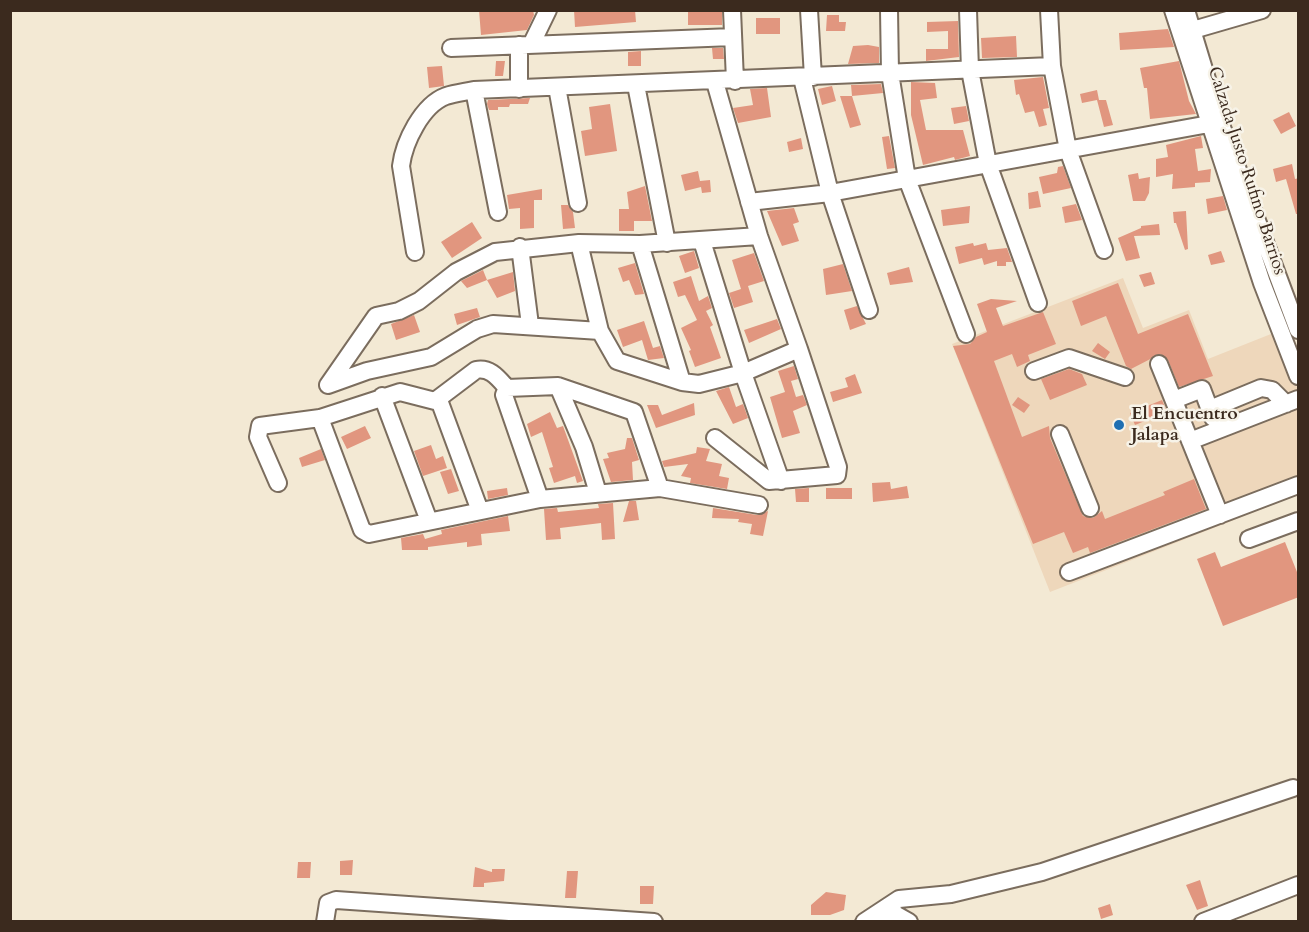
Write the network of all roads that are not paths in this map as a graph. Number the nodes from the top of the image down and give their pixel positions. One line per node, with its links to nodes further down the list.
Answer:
1 (548, 10): 12 (street)
2 (732, 10): 11 (street)
3 (809, 10): 17 (street)
4 (889, 10): 16 (street)
5 (968, 10): 15 (street)
6 (1049, 10): 14 (street)
7 (1173, 10): 24 (street, Calzada Justo Rufino Barrios)
8 (1186, 10): 10 (street, Calzada Justo Rufino Barrios)
9 (1262, 10): 10 (street)
10 (1193, 30): 24 (street, Calzada Justo Rufino Barrios)
11 (733, 37): 12 (street); 18 (street)
12 (525, 45): 13 (street); 22 (street)
13 (451, 48)
14 (1052, 66): 15 (street); 25 (street)
15 (970, 70): 16 (street); 26 (street)
16 (890, 74): 17 (street); 27 (street)
17 (807, 77): 18 (street); 28 (street)
18 (735, 81): 19 (street)
19 (715, 82): 20 (street); 30 (street)
20 (636, 85): 21 (street); 35 (street)
21 (557, 87): 22 (street); 29 (street)
22 (519, 89): 23 (street)
23 (474, 90): 31 (street); 39 (street)
24 (1215, 124): 25 (street); 43 (street, Calzada Justo Rufino Barrios); 50 (street, Calzada Justo Rufino Barrios)
25 (1068, 150): 26 (street); 38 (street)
26 (988, 164): 27 (street); 40 (street)
27 (907, 179): 28 (street); 45 (street)
28 (830, 193): 30 (street); 41 (street)
29 (578, 202)
30 (749, 202): 32 (street)
31 (498, 212)
32 (759, 236): 33 (street); 46 (street)
33 (702, 241): 35 (street); 49 (street)
34 (579, 243): 36 (street); 37 (street); 44 (street)
35 (667, 243): 36 (street)
36 (640, 244): 52 (street)
37 (520, 247): 42 (street); 42 (street)
38 (1104, 250)
39 (415, 252)
40 (1038, 303)
41 (869, 310)
42 (530, 325): 44 (street)
43 (1299, 330)
44 (600, 331): 52 (street)
45 (966, 334)
46 (799, 349): 49 (street); 65 (street)
47 (1159, 364): 57 (street)
48 (1034, 371): 51 (street)
49 (742, 373): 52 (street); 65 (street)
50 (1299, 376)
51 (1125, 377)
52 (682, 382)
53 (558, 386): 54 (street); 68 (street); 69 (street)
54 (507, 388): 56 (street); 70 (street)
55 (382, 396): 56 (street); 60 (street); 75 (street)
56 (439, 400): 73 (street)
57 (1174, 400): 59 (street); 64 (street)
58 (1292, 402): 59 (street); 61 (street)
59 (1210, 409): 61 (street)
60 (320, 418): 66 (street); 75 (street)
61 (1218, 430): 64 (street)
62 (1060, 434): 72 (street)
63 (715, 438): 65 (street)
64 (1190, 441): 74 (street)
65 (781, 481)
66 (278, 483)
67 (1299, 485): 74 (street)
68 (660, 488): 69 (street); 71 (street)
69 (598, 493): 70 (street)
70 (540, 499): 73 (street)
71 (759, 505)
72 (1090, 508)
73 (480, 511): 75 (street)
74 (1220, 515): 78 (street)
75 (429, 521)
76 (1297, 527): 77 (street)
77 (1249, 539)
78 (1069, 572)
79 (1293, 788): 82 (street)
80 (1299, 885): 86 (street)
81 (570, 918): 83 (street); 84 (street)
82 (870, 918): 85 (street)
83 (325, 921)
84 (654, 921)
85 (909, 921)
86 (1203, 921)

